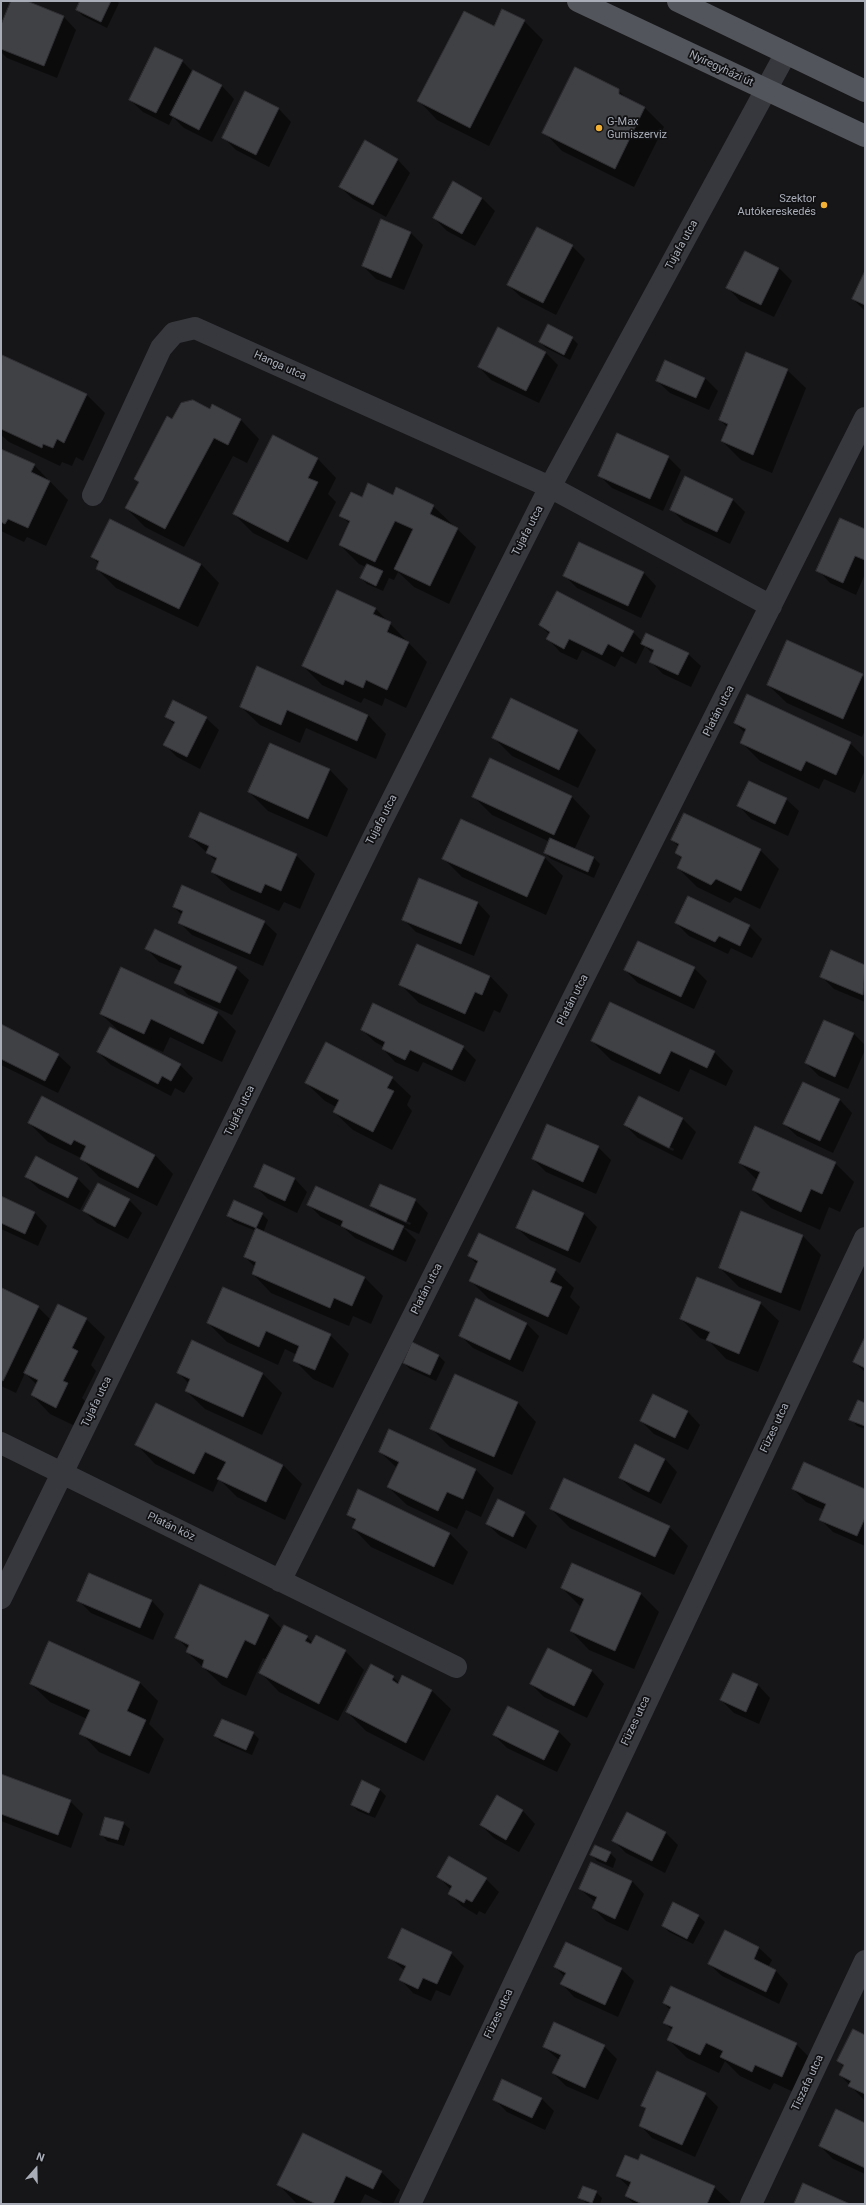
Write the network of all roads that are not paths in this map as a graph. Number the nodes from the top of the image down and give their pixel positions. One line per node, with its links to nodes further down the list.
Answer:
1 (578, 1): 4 (main road, Nyíregyházi út)
2 (678, 1): 3 (main road)
3 (786, 54): 4 (street, Tujafa utca); 5 (main road)
4 (767, 89): 6 (main road, Nyíregyházi út); 8 (street, Tujafa utca)
5 (865, 91)
6 (865, 136)
7 (865, 418): 10 (street, Platán utca)
8 (550, 487): 9 (street, Hanga utca); 10 (street, Hanga utca); 13 (street, Tujafa utca)
9 (93, 495)
10 (772, 606): 14 (street, Platán utca)
11 (865, 1238): 18 (street, Füzes utca)
12 (1, 1443): 13 (street, Platán köz)
13 (62, 1474): 14 (street, Platán köz); 15 (street, Tujafa utca)
14 (280, 1581): 16 (street, Platán köz)
15 (1, 1598)
16 (456, 1667)
17 (865, 1961): 19 (street, Tiszafa utca)
18 (410, 2204)
19 (751, 2204)

